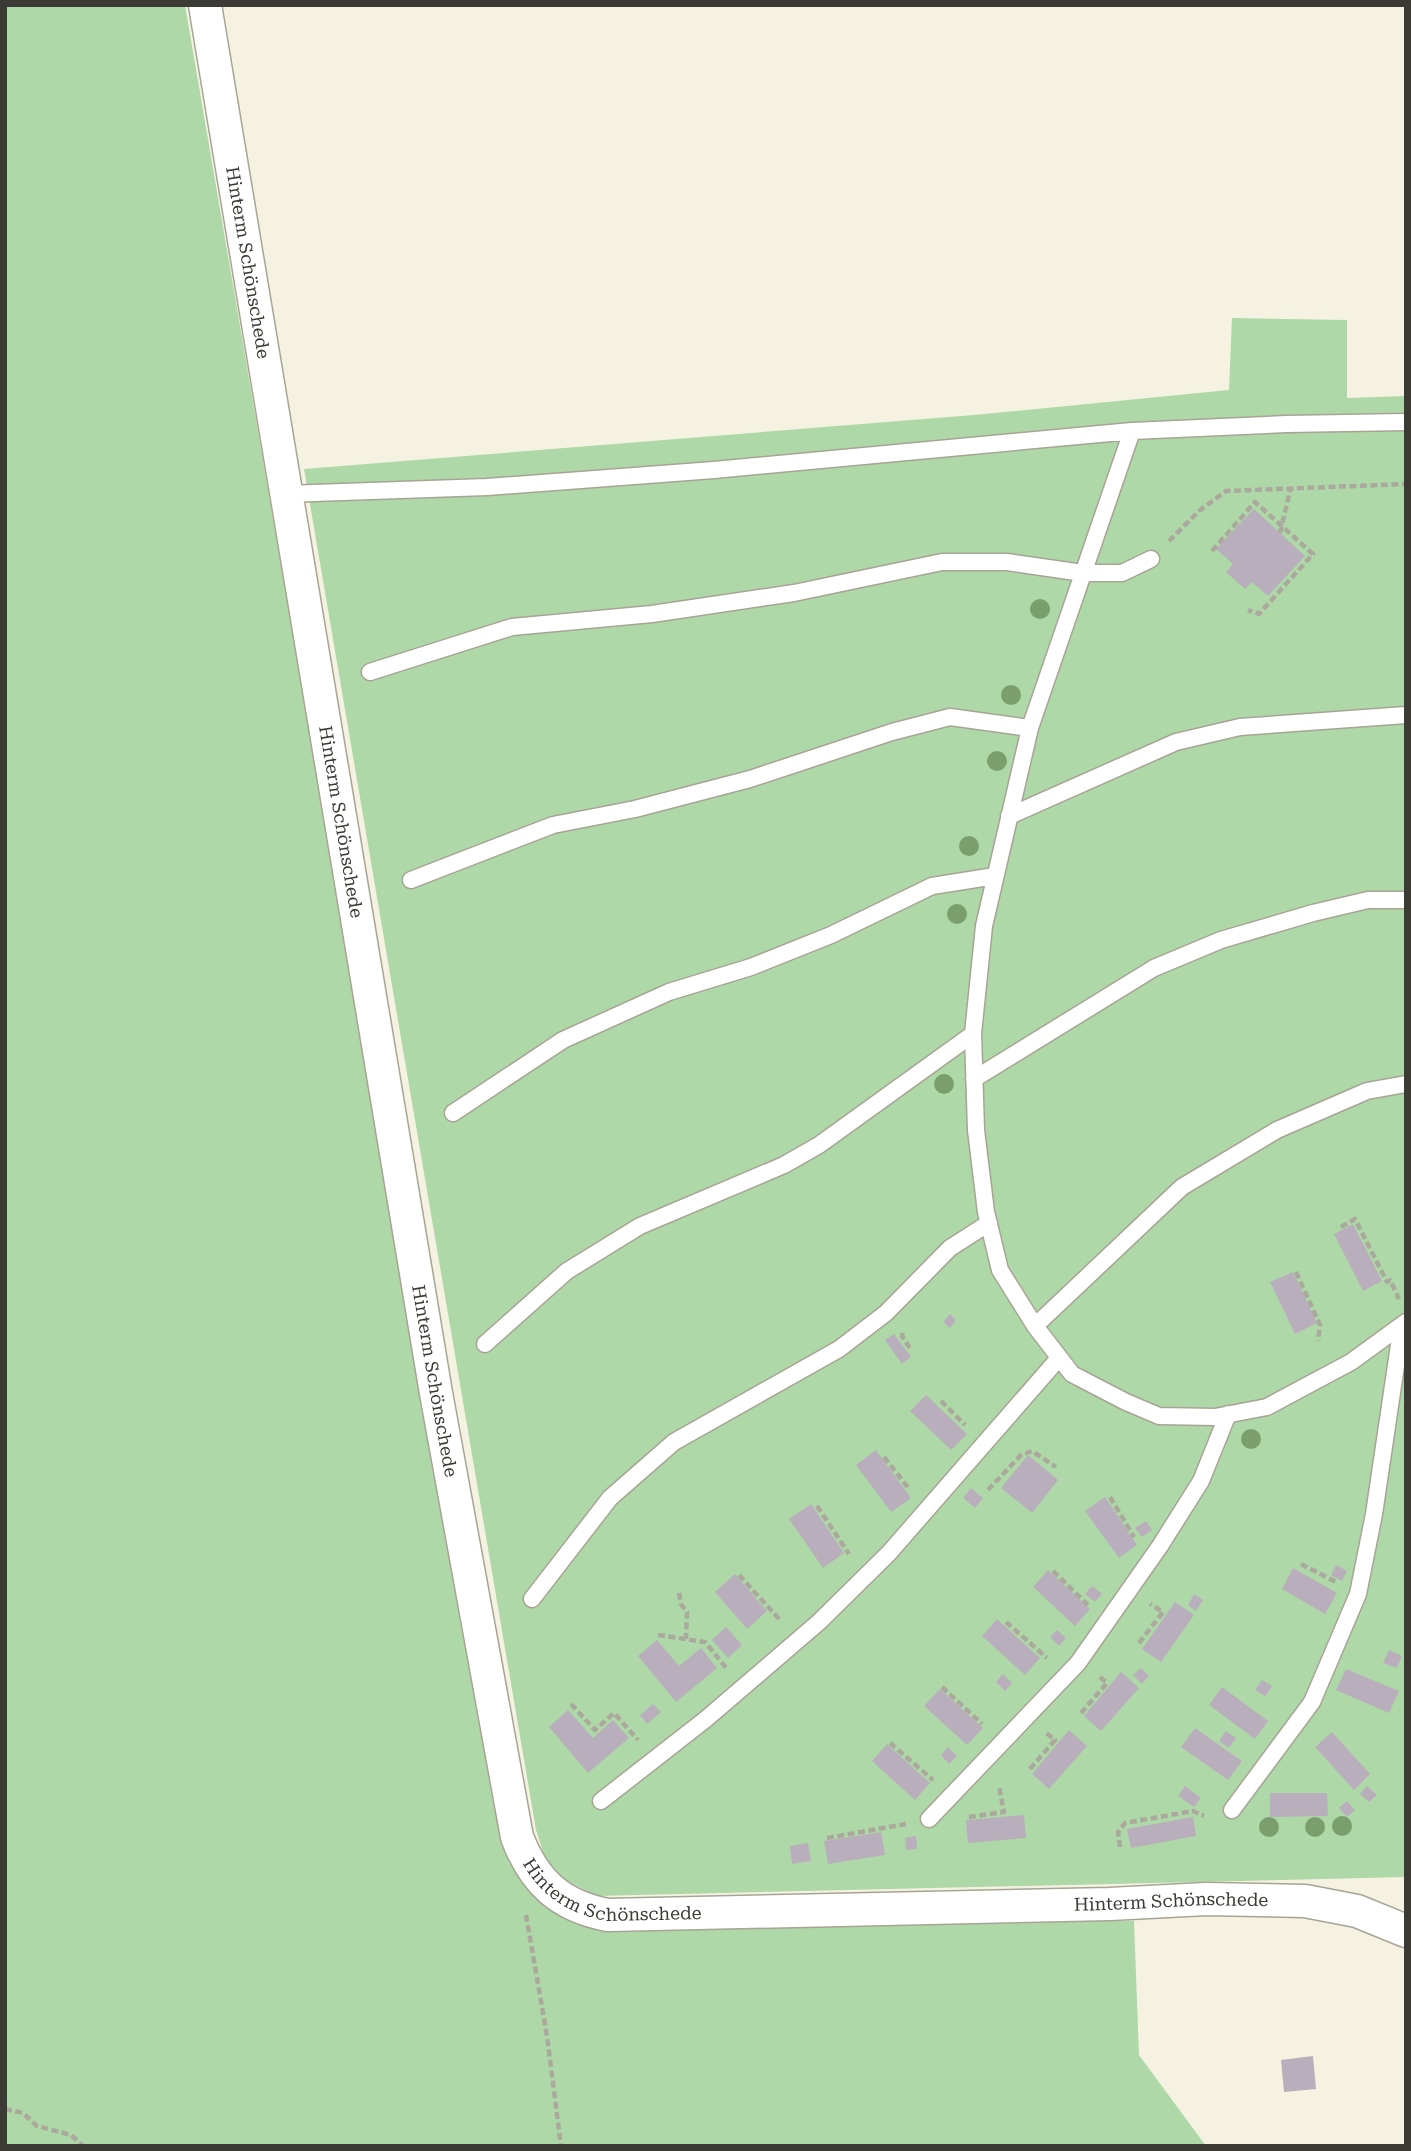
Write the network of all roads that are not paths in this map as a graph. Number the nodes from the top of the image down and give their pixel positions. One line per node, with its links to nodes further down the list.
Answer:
1 (205, 5): 4 (street, Hinterm Schönschede)
2 (1406, 422): 3 (lane)
3 (1132, 431): 4 (lane); 6 (lane)
4 (285, 494): 28 (street, Hinterm Schönschede)
5 (1151, 559): 6 (lane)
6 (1083, 573): 7 (lane); 9 (lane)
7 (370, 672)
8 (1406, 715): 10 (lane)
9 (1030, 728): 10 (lane); 12 (lane)
10 (1009, 816): 11 (lane)
11 (995, 876): 14 (lane); 17 (lane)
12 (411, 880)
13 (1406, 900): 15 (lane)
14 (973, 1034): 15 (lane); 21 (lane)
15 (974, 1079): 18 (lane)
16 (1406, 1084): 20 (lane)
17 (453, 1113)
18 (989, 1223): 20 (lane); 24 (lane)
19 (1404, 1324): 23 (lane); 26 (lane)
20 (1035, 1326): 22 (lane)
21 (485, 1344)
22 (1059, 1358): 23 (lane); 25 (lane)
23 (1228, 1414): 27 (lane)
24 (532, 1599)
25 (601, 1801)
26 (1232, 1810)
27 (933, 1815)
28 (1406, 1931)

